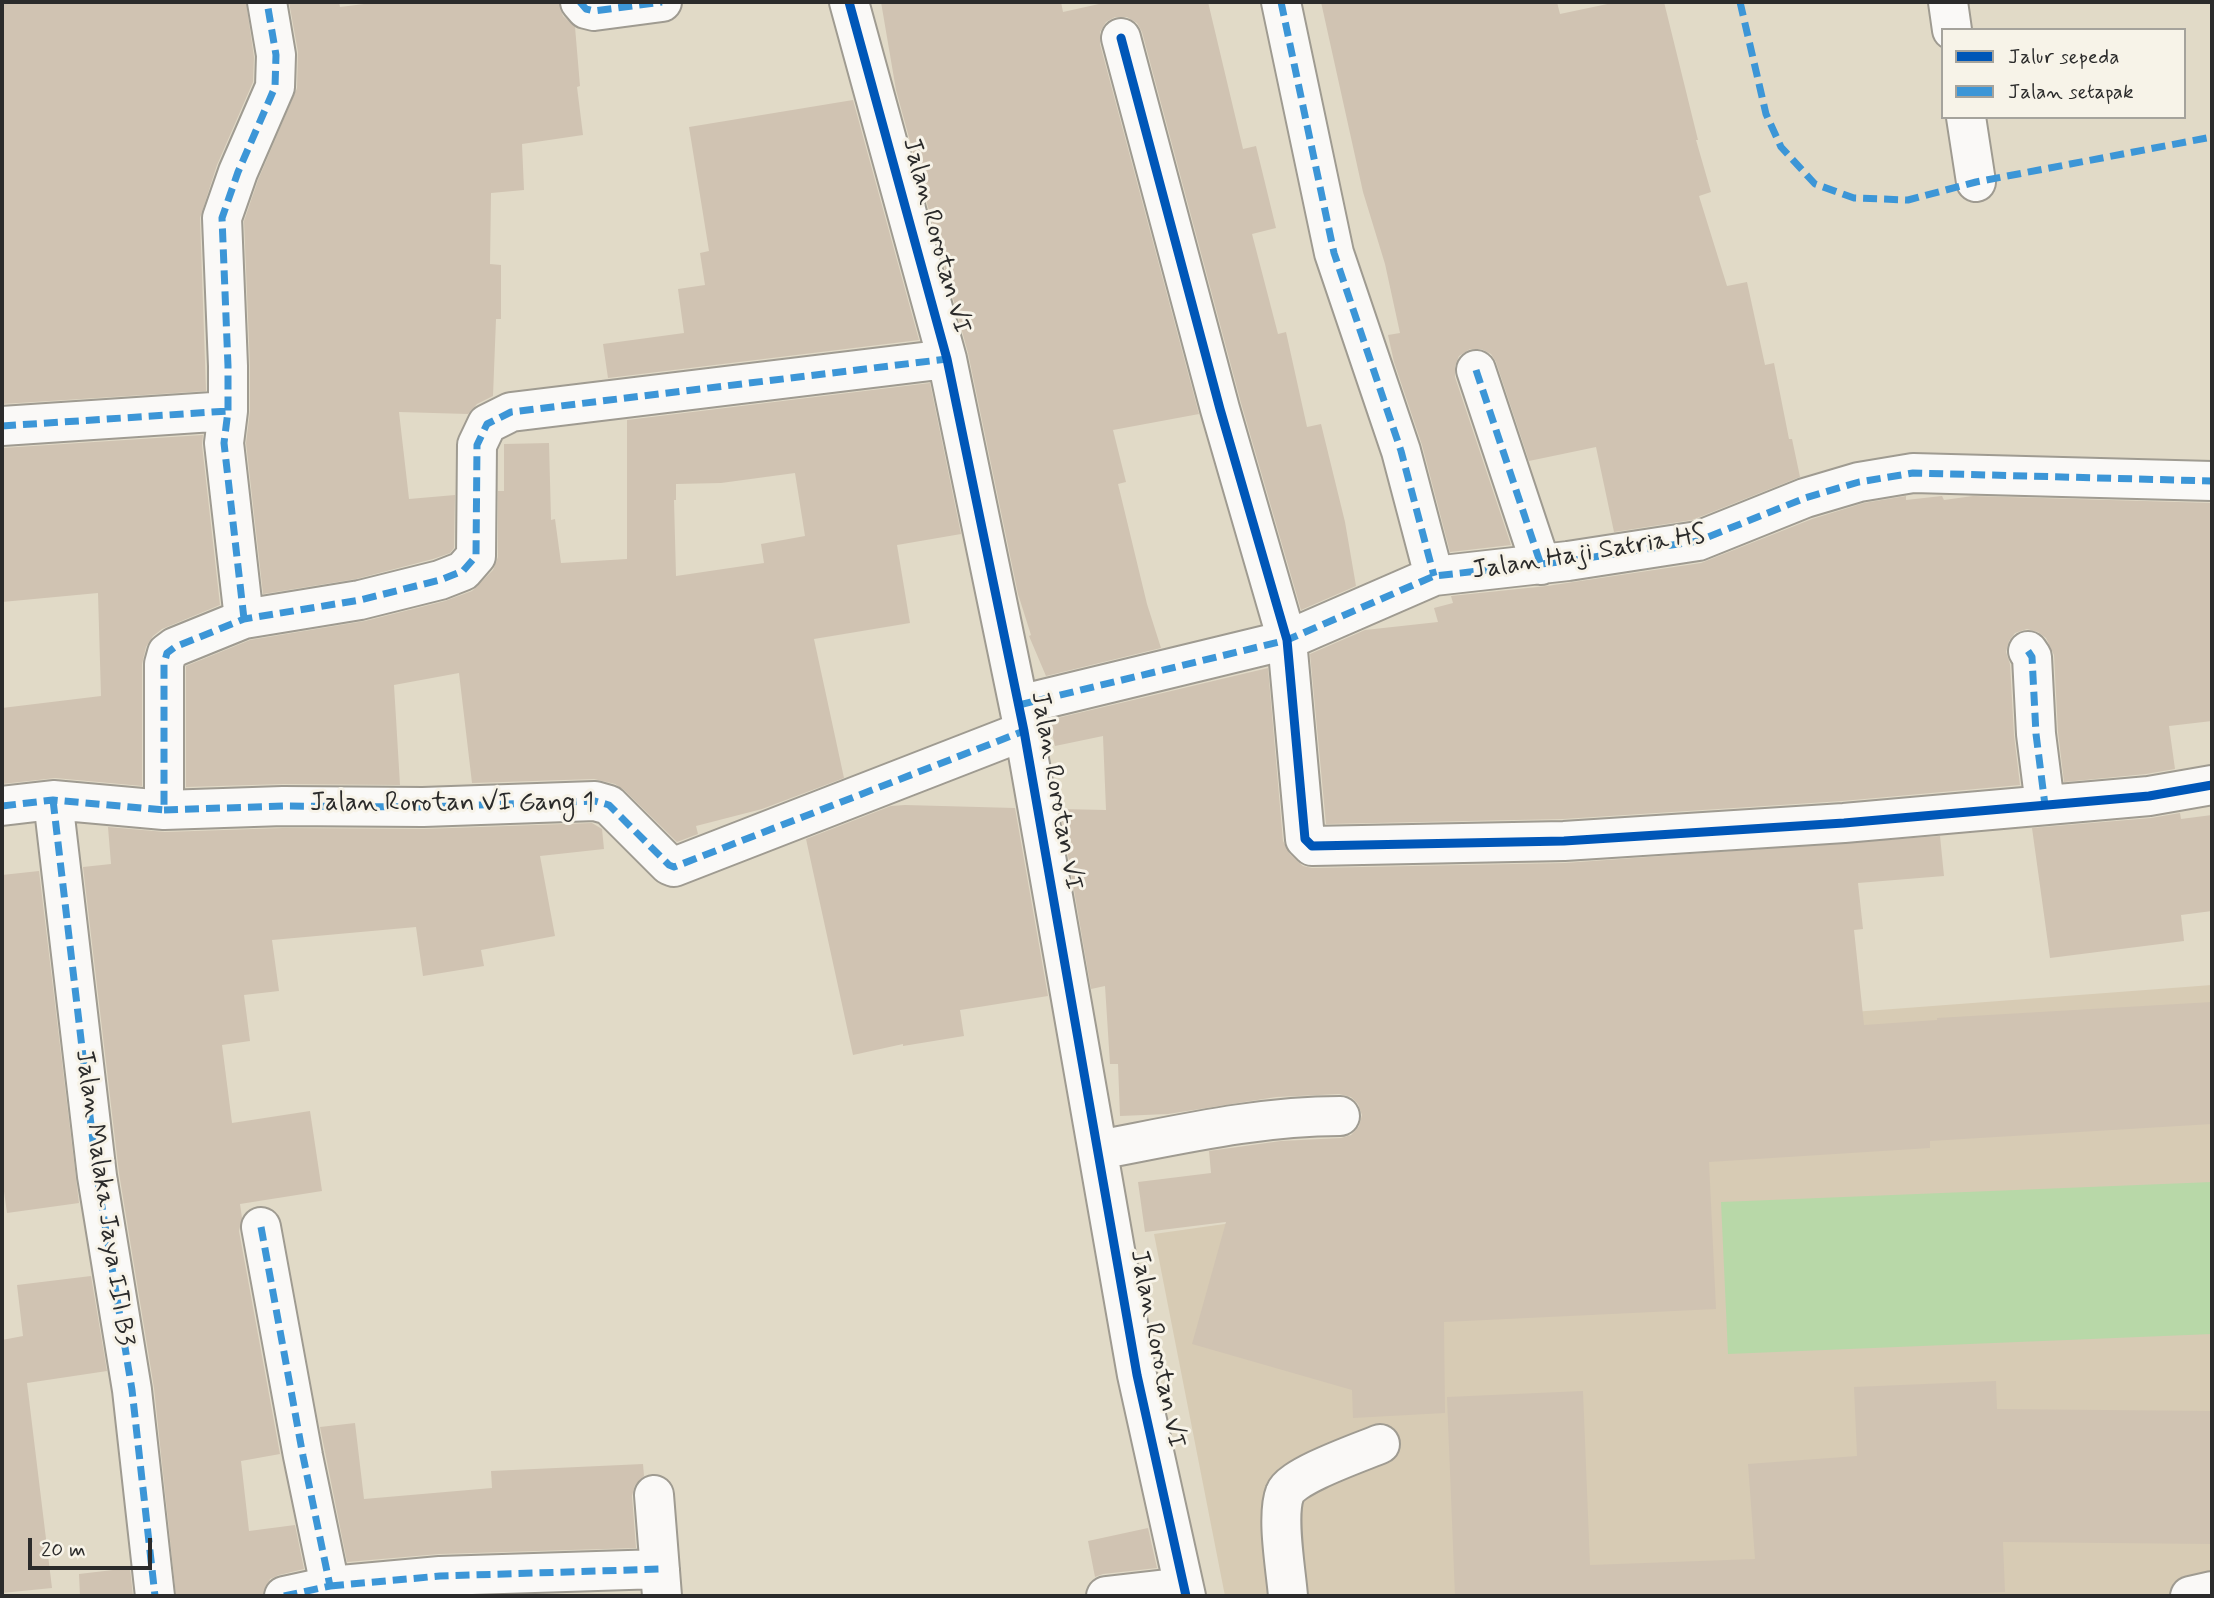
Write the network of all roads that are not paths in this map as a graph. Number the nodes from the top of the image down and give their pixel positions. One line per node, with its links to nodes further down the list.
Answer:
1 (268, 2): 13 (street)
2 (580, 2): 3 (street)
3 (662, 2)
4 (849, 2): 11 (street, Jalan Rorotan VI)
5 (1281, 2): 17 (street)
6 (1948, 2): 7 (street)
7 (1952, 28)
8 (1121, 38): 19 (street)
9 (1966, 119): 10 (street)
10 (1976, 182)
11 (947, 359): 18 (street); 21 (street, Jalan Rorotan VI)
12 (1476, 370): 16 (street)
13 (228, 411): 14 (street); 18 (street)
14 (2, 425)
15 (2212, 481): 16 (street, Jalan Haji Satria HS)
16 (1541, 565): 17 (street, Jalan Haji Satria HS)
17 (1434, 576): 19 (street, Jalan Haji Satria HS)
18 (244, 619): 26 (street)
19 (1287, 640): 21 (street, Jalan Haji Satria HS); 24 (street)
20 (2028, 651): 24 (street)
21 (1021, 718): 26 (street, Jalan Rorotan VI Gang 1); 28 (street, Jalan Rorotan VI)
22 (2212, 785): 24 (street)
23 (53, 800): 25 (street); 26 (street); 36 (street, Jalan Malaka Jaya III B3)
24 (2045, 805)
25 (2, 806)
26 (163, 810)
27 (1340, 1116): 28 (street)
28 (1098, 1150): 34 (street, Jalan Rorotan VI)
29 (261, 1227): 33 (street)
30 (1380, 1444): 39 (street)
31 (654, 1495): 32 (street)
32 (661, 1583): 33 (street)
33 (330, 1586): 37 (street)
34 (1185, 1591): 38 (street)
35 (2212, 1591): 40 (street)
36 (155, 1596)
37 (284, 1596)
38 (1106, 1596)
39 (1288, 1596)
40 (2190, 1596)

